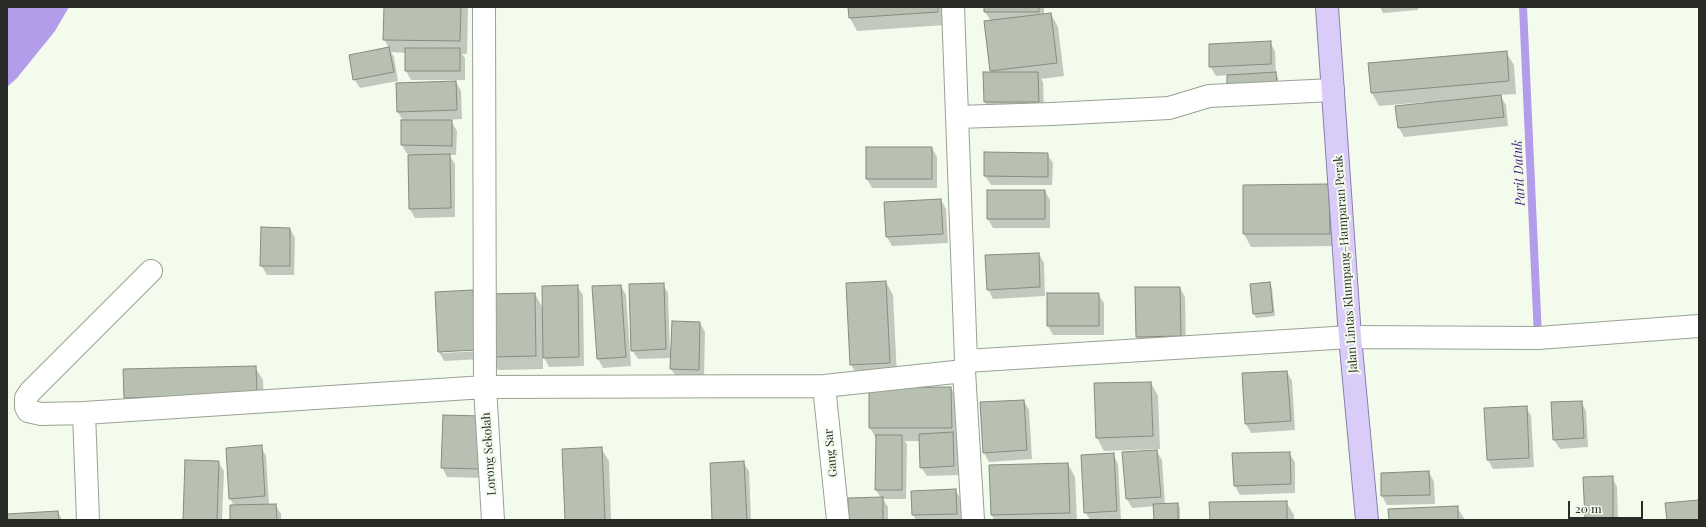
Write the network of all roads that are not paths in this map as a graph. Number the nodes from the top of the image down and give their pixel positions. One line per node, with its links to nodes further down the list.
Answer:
1 (484, 7): 11 (street, Lorong Sekolah)
2 (953, 7): 5 (street)
3 (1327, 7): 4 (main road, Jalan Lintas Klumpang–Hamparan Perak)
4 (1333, 90): 5 (street); 8 (main road, Jalan Lintas Klumpang–Hamparan Perak)
5 (957, 117): 9 (street)
6 (151, 272): 12 (street)
7 (1699, 326): 8 (street)
8 (1350, 337): 9 (street); 17 (main road, Jalan Lintas Klumpang–Hamparan Perak)
9 (965, 366): 10 (street); 16 (street)
10 (824, 386): 11 (street); 15 (street, Gang Sar)
11 (485, 387): 12 (street); 14 (street, Lorong Sekolah)
12 (84, 413): 13 (street)
13 (88, 520)
14 (493, 520)
15 (838, 520)
16 (973, 520)
17 (1367, 520)

